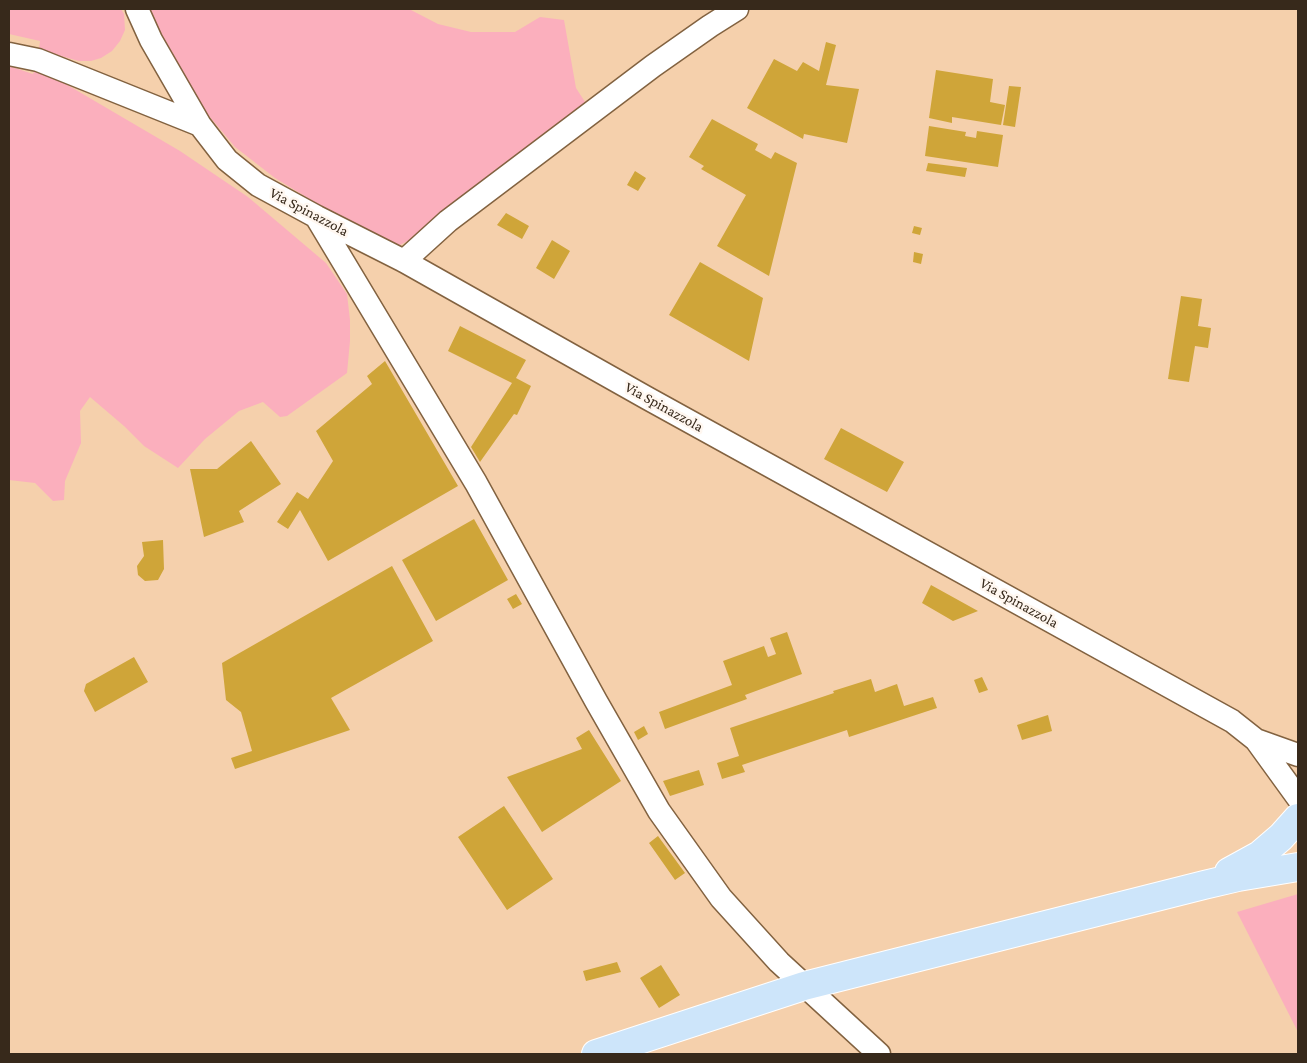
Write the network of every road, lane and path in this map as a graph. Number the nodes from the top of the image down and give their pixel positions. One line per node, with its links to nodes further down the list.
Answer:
1 (137, 9): 4 (street, Via Spinazzola)
2 (737, 9): 6 (street)
3 (9, 54): 4 (street)
4 (200, 125): 5 (street, Via Spinazzola)
5 (317, 217): 6 (street, Via Spinazzola); 13 (street)
6 (404, 261): 7 (street, Via Spinazzola)
7 (1256, 740): 8 (street); 9 (street)
8 (1298, 755)
9 (1298, 798)
10 (1298, 818): 12 (main road)
11 (1298, 867): 12 (main road)
12 (1204, 885): 13 (main road)
13 (804, 986): 14 (main road); 15 (street)
14 (596, 1054)
15 (878, 1054)

